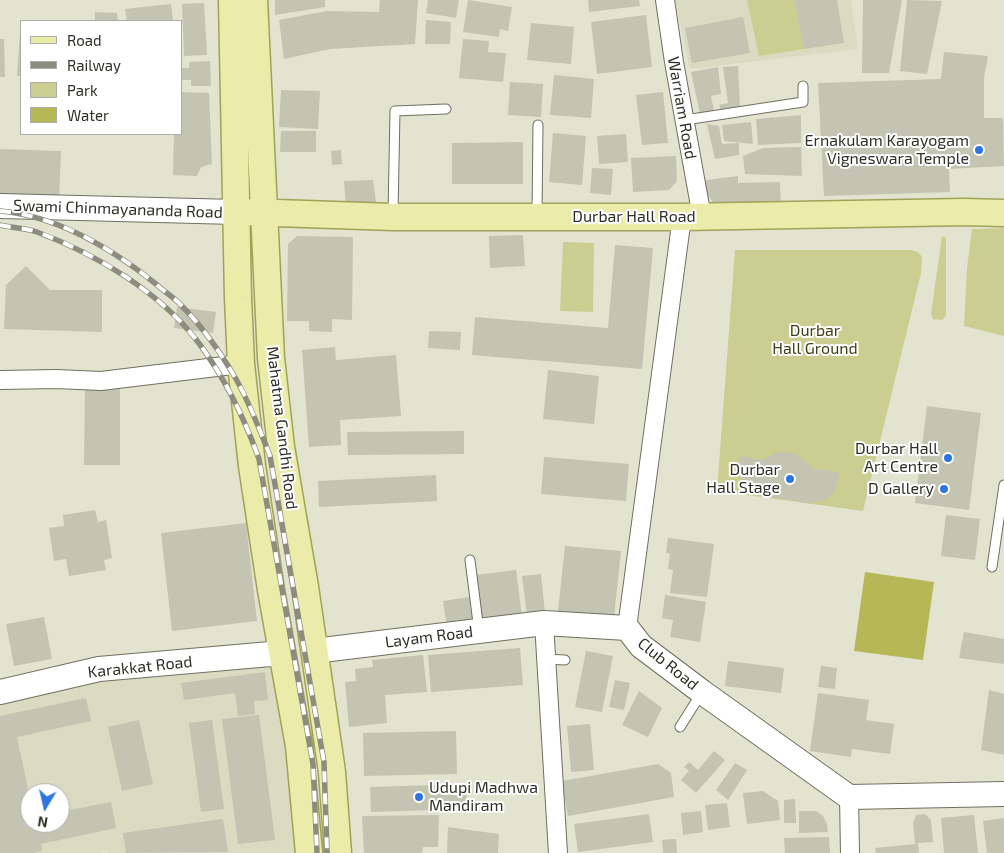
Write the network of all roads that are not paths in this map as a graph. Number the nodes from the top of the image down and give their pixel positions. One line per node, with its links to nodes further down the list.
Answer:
1 (232, 0): 9 (main road, Mahatma Gandhi Road)
2 (254, 0): 10 (main road, Mahatma Gandhi Road)
3 (665, 0): 6 (street, Warriam Road)
4 (803, 86): 6 (lane)
5 (446, 109): 12 (lane)
6 (684, 120): 14 (street, Warriam Road)
7 (538, 125): 13 (lane)
8 (0, 206): 9 (street, Swami Chinmayananda Road)
9 (236, 212): 10 (main road, Durbar Hall Road); 15 (main road, Mahatma Gandhi Road)
10 (264, 213): 12 (main road, Durbar Hall Road); 23 (main road, Mahatma Gandhi Road)
11 (1004, 214): 14 (main road, Durbar Hall Road)
12 (393, 217): 13 (main road, Durbar Hall Road)
13 (536, 217): 14 (main road, Durbar Hall Road)
14 (692, 217): 21 (street, Club Road)
15 (241, 364): 16 (street); 24 (main road, Mahatma Gandhi Road)
16 (0, 380)
17 (1004, 485): 19 (lane)
18 (470, 560): 22 (lane)
19 (992, 567)
20 (544, 623): 21 (street, Layam Road); 22 (street, Layam Road); 25 (street)
21 (627, 628): 28 (street, Club Road)
22 (479, 631): 23 (street, Layam Road)
23 (314, 651): 24 (main road); 33 (main road, Mahatma Gandhi Road)
24 (282, 653): 27 (street, Karakkat Road); 32 (main road, Mahatma Gandhi Road)
25 (546, 659): 26 (lane); 34 (street)
26 (565, 660)
27 (0, 692)
28 (702, 692): 29 (lane); 31 (street, Club Road)
29 (680, 727)
30 (1004, 794): 31 (street)
31 (849, 797): 35 (street)
32 (309, 853)
33 (338, 853)
34 (558, 853)
35 (850, 853)

